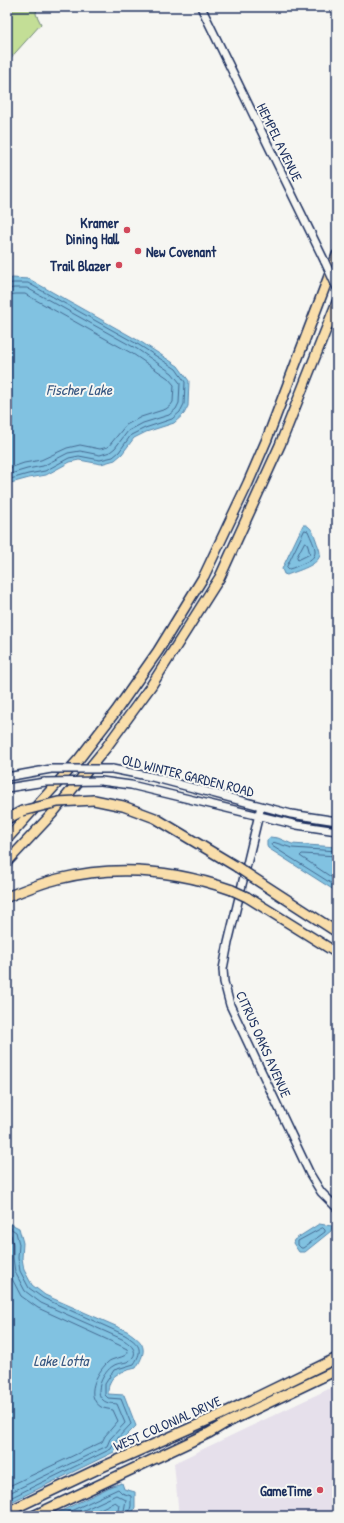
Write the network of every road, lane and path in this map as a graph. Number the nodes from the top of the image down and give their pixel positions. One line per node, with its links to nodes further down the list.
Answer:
1 (201, 7): 3 (street, HEMPEL AVENUE, bridge)
2 (337, 255): 12 (highway)
3 (337, 288)
4 (337, 302): 13 (highway)
5 (7, 777): 7 (street, OLD WINTER GARDEN ROAD, bridge)
6 (7, 788): 8 (street, OLD WINTER GARDEN ROAD, bridge)
7 (261, 806): 8 (street, CITRUS OAKS AVENUE); 10 (street, OLD WINTER GARDEN ROAD)
8 (259, 816): 11 (street, OLD WINTER GARDEN ROAD); 17 (street, CITRUS OAKS AVENUE)
9 (7, 819): 15 (highway, bridge)
10 (337, 821)
11 (337, 831)
12 (7, 839)
13 (7, 862)
14 (7, 897): 16 (highway, bridge)
15 (337, 932)
16 (337, 953)
17 (337, 1208)
18 (337, 1358): 20 (highway, WEST COLONIAL DRIVE)
19 (337, 1370): 21 (highway, WEST COLONIAL DRIVE)
20 (11, 1510)
21 (34, 1516)

